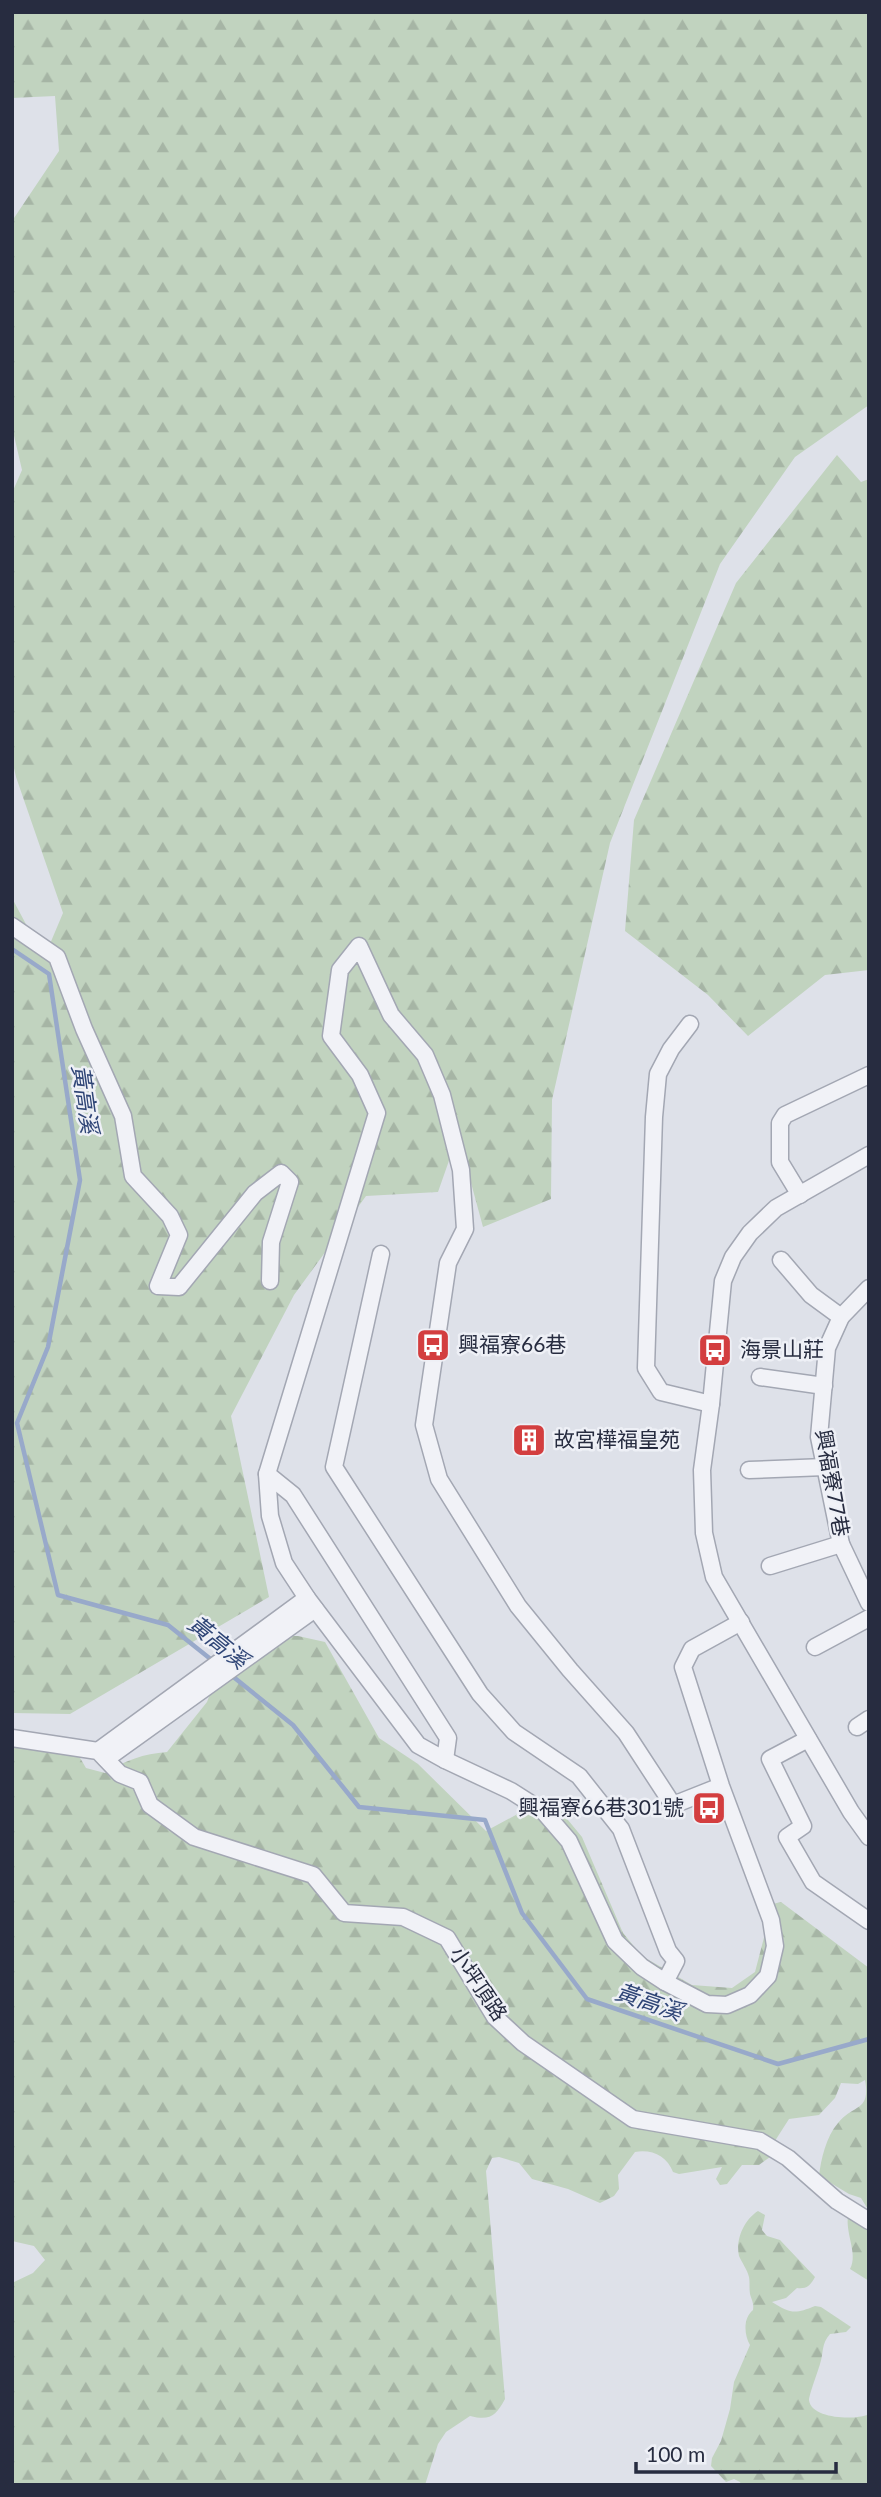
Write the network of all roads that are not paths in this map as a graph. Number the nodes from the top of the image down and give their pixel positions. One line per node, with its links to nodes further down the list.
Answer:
1 (12, 926): 8 (street)
2 (690, 1024): 13 (street)
3 (869, 1075): 5 (street)
4 (869, 1155): 5 (street)
5 (800, 1195): 13 (street)
6 (381, 1254): 31 (street)
7 (781, 1261): 10 (street)
8 (270, 1281)
9 (869, 1288): 10 (street, 興福寮77巷)
10 (841, 1317): 12 (street, 興福寮77巷)
11 (760, 1377): 12 (street)
12 (824, 1386): 14 (street, 興福寮77巷)
13 (711, 1404): 22 (street)
14 (825, 1467): 15 (street); 17 (street, 興福寮77巷)
15 (749, 1470)
16 (267, 1474): 19 (street); 27 (street); 28 (street)
17 (841, 1544): 18 (street); 20 (street, 興福寮77巷)
18 (770, 1566)
19 (311, 1603): 26 (street); 27 (street)
20 (869, 1603)
21 (869, 1618): 23 (street)
22 (741, 1622): 25 (street); 28 (street)
23 (815, 1647)
24 (12, 1738): 26 (street, 小坪頂路)
25 (808, 1739): 29 (street); 30 (street)
26 (102, 1755): 32 (street, 小坪頂路)
27 (445, 1760): 31 (street)
28 (721, 1786): 31 (street)
29 (869, 1837)
30 (869, 1921)
31 (665, 1982)
32 (869, 2221)

